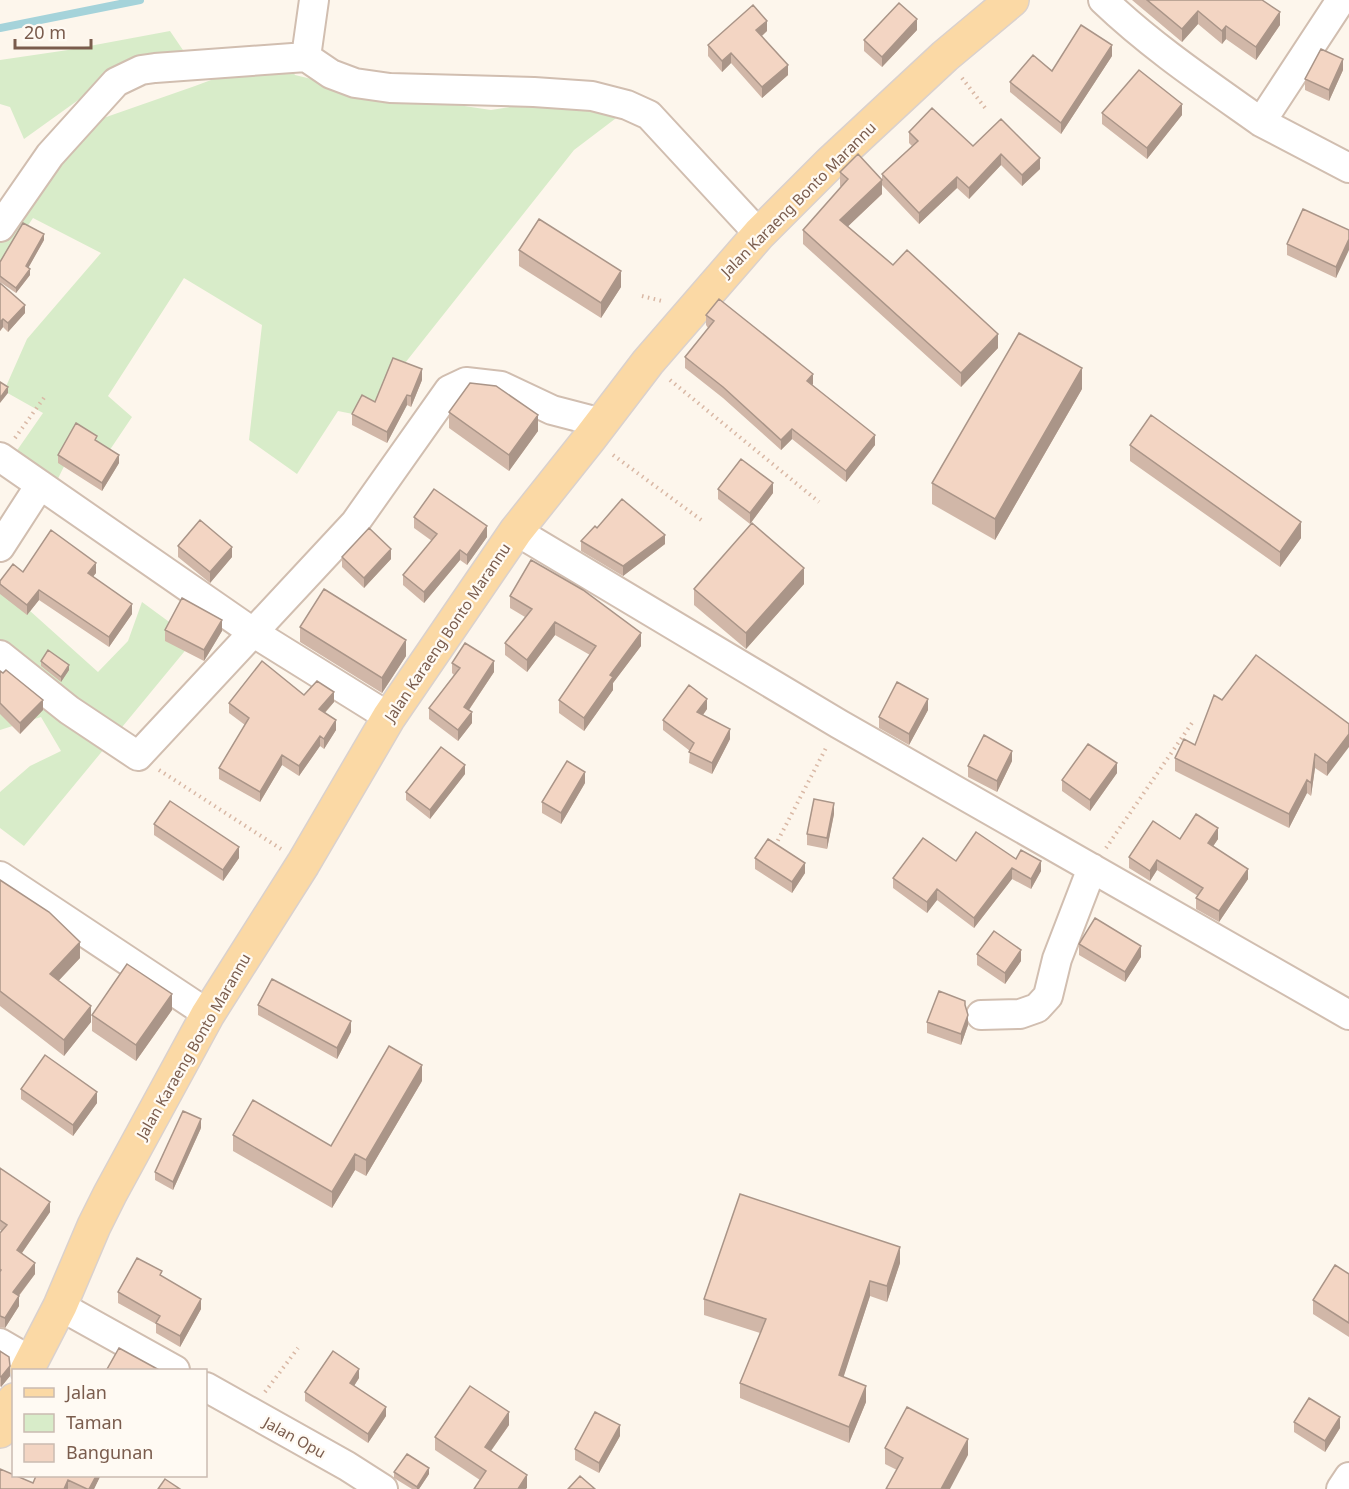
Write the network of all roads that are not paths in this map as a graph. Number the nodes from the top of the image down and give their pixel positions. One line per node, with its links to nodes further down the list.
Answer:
1 (314, 0): 5 (street)
2 (1012, 0): 9 (main road, Jalan Karaeng Bonto Marannu)
3 (1103, 0): 6 (street)
4 (1341, 0): 6 (street)
5 (306, 57): 8 (street); 9 (street)
6 (1261, 122): 7 (street)
7 (1349, 168)
8 (0, 226)
9 (759, 234): 10 (main road, Jalan Karaeng Bonto Marannu)
10 (596, 431): 13 (main road, Jalan Karaeng Bonto Marannu); 15 (street)
11 (0, 458): 12 (street)
12 (40, 485): 14 (street); 15 (street)
13 (516, 531): 17 (main road, Jalan Karaeng Bonto Marannu); 18 (street)
14 (0, 548)
15 (254, 633): 16 (street); 17 (street)
16 (0, 656)
17 (389, 717): 20 (main road, Jalan Karaeng Bonto Marannu)
18 (1092, 868): 21 (street); 22 (street)
19 (0, 876): 20 (street)
20 (208, 1014): 23 (main road, Jalan Karaeng Bonto Marannu)
21 (981, 1015)
22 (1349, 1015)
23 (60, 1306): 25 (main road, Jalan Karaeng Bonto Marannu); 26 (street)
24 (0, 1343): 25 (street)
25 (29, 1366)
26 (172, 1369)
27 (207, 1388): 31 (street, Jalan Opu)
28 (12, 1404): 29 (main road)
29 (0, 1431)
30 (1349, 1477): 32 (street)
31 (383, 1489)
32 (1341, 1489)

